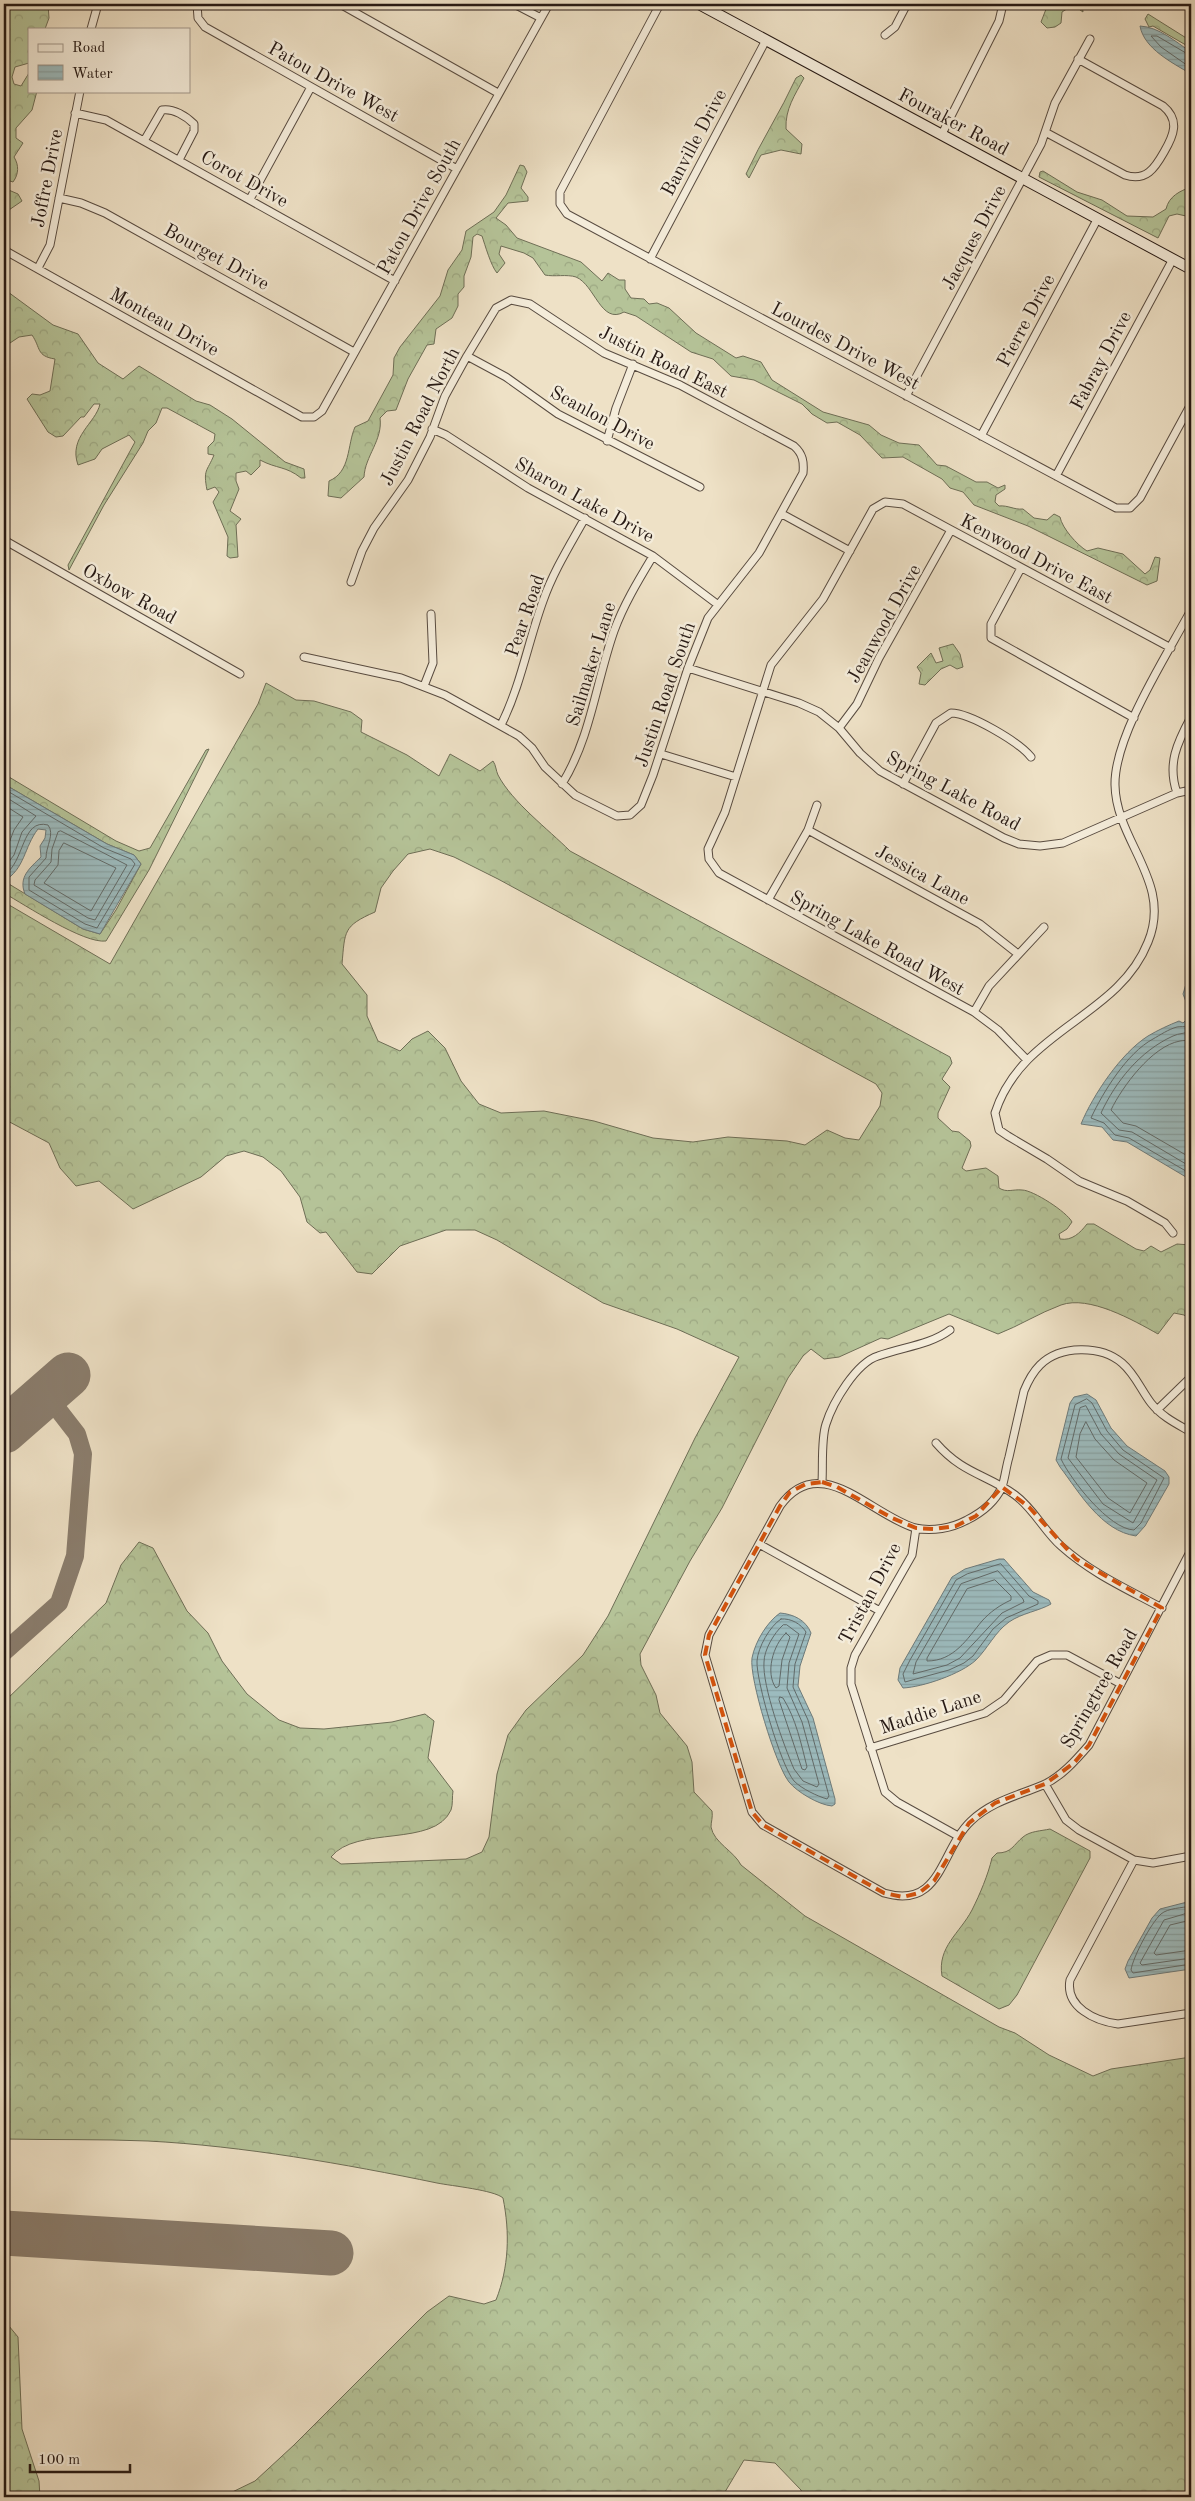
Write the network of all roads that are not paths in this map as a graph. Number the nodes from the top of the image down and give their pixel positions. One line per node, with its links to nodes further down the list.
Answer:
1 (98, 4): 11 (street)
2 (197, 4): 16 (street, Patou Drive West)
3 (340, 4): 18 (street)
4 (514, 4): 10 (street)
5 (549, 4): 10 (street, Patou Drive South)
6 (660, 4): 30 (street, Lourdes Drive West)
7 (699, 4): 14 (main road, Fouraker Road)
8 (907, 4): 12 (street)
9 (1003, 4): 21 (street)
10 (541, 18): 18 (street, Patou Drive South)
11 (91, 28)
12 (885, 35)
13 (1090, 39): 15 (street, Jacques Drive)
14 (766, 40): 21 (main road, Fouraker Road); 30 (street, Banville Drive)
15 (1078, 59): 20 (street, Jacques Drive); 20 (street)
16 (311, 88): 24 (street, Patou Drive West); 27 (street)
17 (80, 92): 19 (street, Joffre Drive)
18 (498, 93): 24 (street, Patou Drive South)
19 (75, 113): 22 (street, Corot Drive); 26 (street, Joffre Drive)
20 (1047, 133): 25 (street, Jacques Drive)
21 (942, 134): 25 (main road, Fouraker Road)
22 (144, 141): 23 (street, Corot Drive); 23 (street)
23 (179, 160): 27 (street, Corot Drive)
24 (457, 168): 34 (street, Patou Drive South)
25 (1023, 178): 28 (main road, Fouraker Road); 39 (street, Jacques Drive)
26 (59, 198): 32 (street, Joffre Drive); 36 (street, Bourget Drive)
27 (250, 199): 34 (street, Corot Drive)
28 (1098, 218): 31 (main road, Fouraker Road); 43 (street, Pierre Drive)
29 (4, 250): 32 (street, Monteau Drive)
30 (650, 259): 39 (street, Lourdes Drive West)
31 (1173, 259): 33 (main road, Fouraker Road); 46 (street, Fabray Drive)
32 (38, 268): 41 (street, Monteau Drive)
33 (1191, 269)
34 (395, 280): 36 (street, Patou Drive South)
35 (511, 300): 37 (street, Justin Road North); 38 (street, Justin Road East)
36 (354, 352): 41 (street, Patou Drive South)
37 (467, 356): 42 (street, Justin Road North); 44 (street, Scanlon Drive)
38 (633, 364): 44 (street); 45 (street, Justin Road East)
39 (906, 396): 43 (street, Lourdes Drive West)
40 (1191, 404): 46 (street, Lourdes Drive West)
41 (310, 418)
42 (432, 429): 49 (street, Sharon Lake Drive); 55 (street, Justin Road North)
43 (981, 436): 46 (street, Lourdes Drive West)
44 (607, 441): 47 (street, Scanlon Drive)
45 (802, 456): 48 (street, Justin Road South)
46 (1056, 476)
47 (700, 487)
48 (782, 514): 52 (street); 56 (street, Justin Road South)
49 (585, 518): 53 (street, Sharon Lake Drive); 67 (street, Pear Road)
50 (951, 530): 52 (street, Kenwood Drive East); 54 (street, Kenwood Drive East); 68 (street, Jeanwood Drive)
51 (4, 540): 62 (street, Oxbow Road)
52 (850, 551): 64 (street)
53 (653, 556): 56 (street, Sharon Lake Drive); 72 (street, Sailmaker Lane)
54 (1021, 568): 59 (street, Kenwood Drive East); 66 (street)
55 (351, 582)
56 (717, 604): 61 (street, Justin Road South)
57 (1191, 610): 59 (street)
58 (431, 614): 63 (street)
59 (1171, 648): 66 (street)
60 (304, 657): 63 (street)
61 (688, 668): 64 (street, Spring Lake Road); 69 (street, Justin Road South)
62 (240, 674)
63 (424, 686): 67 (street)
64 (763, 692): 68 (street, Spring Lake Road); 71 (street)
65 (1191, 717): 75 (street)
66 (1134, 718): 77 (street)
67 (501, 725): 72 (street)
68 (839, 728): 73 (street, Spring Lake Road)
69 (660, 754): 71 (street); 72 (street, Justin Road South)
70 (1031, 758): 73 (street)
71 (736, 777): 79 (street, Spring Lake Road West)
72 (562, 784)
73 (903, 784): 77 (street, Spring Lake Road)
74 (1191, 790): 75 (street, Spring Lake Road)
75 (1177, 794): 77 (street, Spring Lake Road)
76 (817, 805): 78 (street)
77 (1122, 818): 83 (street)
78 (808, 830): 79 (street); 81 (street, Jessica Lane)
79 (768, 900): 82 (street, Spring Lake Road West)
80 (1044, 927): 81 (street)
81 (1018, 954): 82 (street)
82 (974, 1012): 83 (street, Spring Lake Road West)
83 (1027, 1060): 84 (street)
84 (1173, 1233)
85 (950, 1330): 90 (street)
86 (1191, 1377): 87 (street)
87 (1157, 1410): 88 (street); 91 (street)
88 (1191, 1432)
89 (936, 1443): 91 (street)
90 (822, 1482): 92 (street); 93 (street)
91 (1002, 1487): 92 (street); 95 (street)
92 (916, 1528): 96 (street, Tristan Drive)
93 (759, 1544): 96 (street); 100 (street, Springtree Road)
94 (1191, 1550): 95 (street, Springtree Road)
95 (1162, 1608): 97 (street, Springtree Road)
96 (880, 1610): 98 (street, Tristan Drive)
97 (1121, 1684): 98 (street, Maddie Lane); 99 (street, Springtree Road)
98 (870, 1748): 100 (street, Tristan Drive)
99 (1045, 1784): 100 (street, Springtree Road); 102 (street)
100 (958, 1836)
101 (1191, 1856): 102 (street)
102 (1134, 1860): 103 (street)
103 (1191, 2013)

